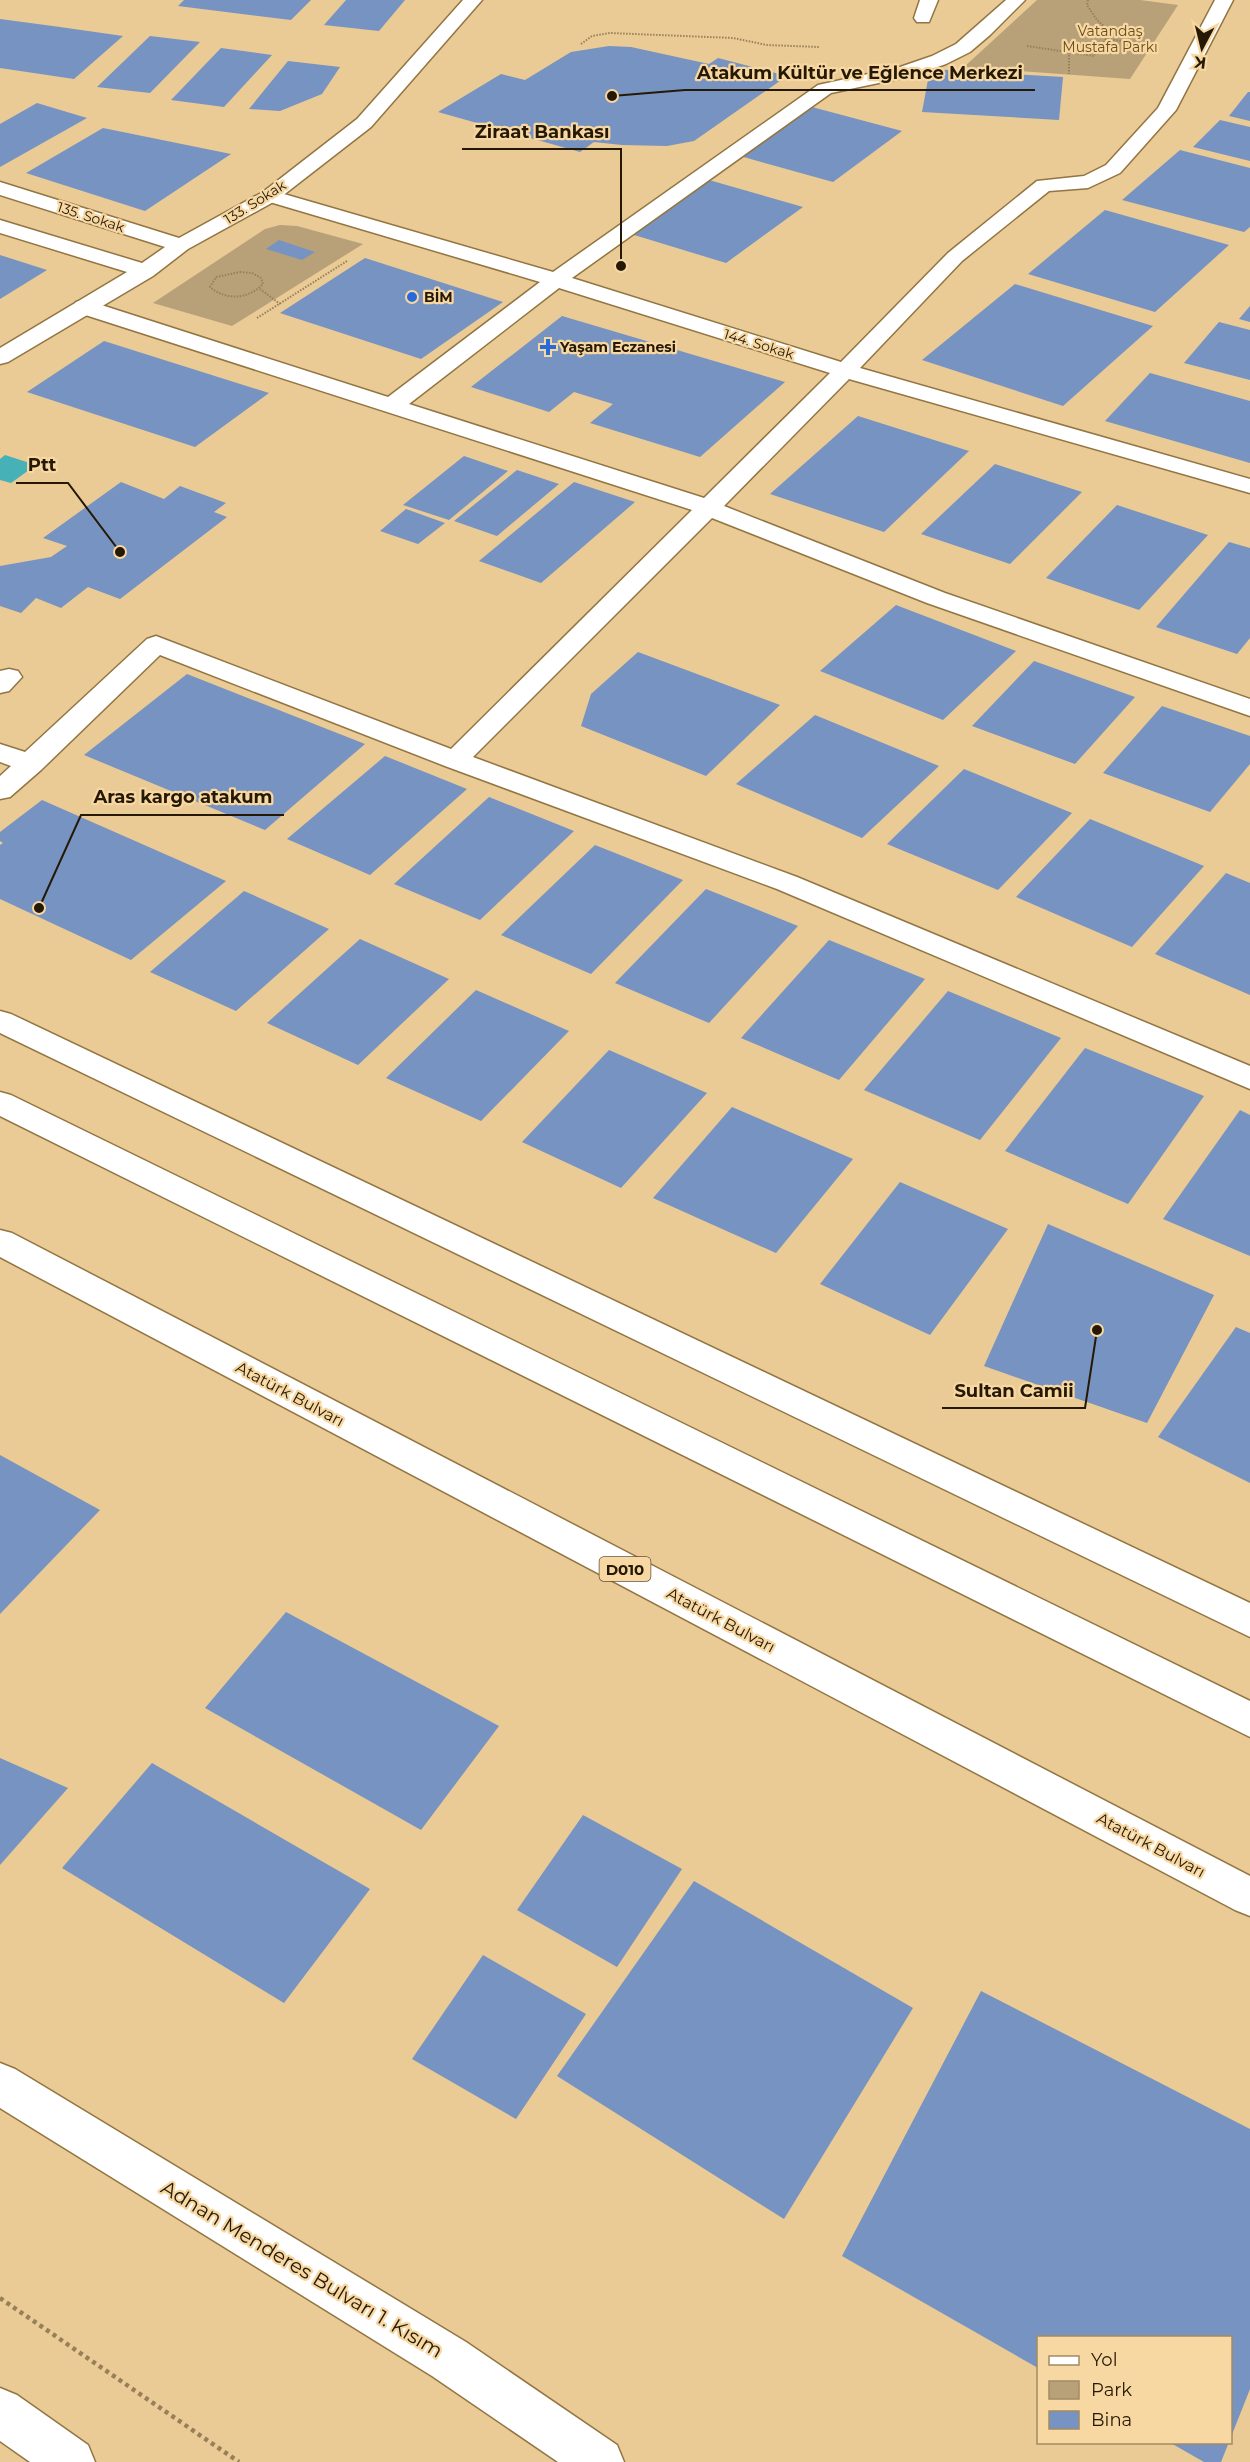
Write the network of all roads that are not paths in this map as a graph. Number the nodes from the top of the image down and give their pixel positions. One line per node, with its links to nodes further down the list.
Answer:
1 (473, 0): 7 (main road, 133. Sokak)
2 (929, 0): 5 (main road)
3 (1016, 0): 11 (main road)
4 (1224, 0): 14 (main road)
5 (923, 18)
6 (0, 188): 9 (main road, 135. Sokak)
7 (270, 196): 9 (main road, 133. Sokak); 11 (main road, 144. Sokak)
8 (0, 226): 10 (main road)
9 (181, 246): 10 (main road, 133. Sokak)
10 (145, 271): 12 (main road, 133. Sokak)
11 (556, 280): 14 (main road, 144. Sokak); 15 (main road)
12 (84, 307): 13 (main road, 133. Sokak); 15 (main road)
13 (0, 357)
14 (845, 371): 16 (main road, 144. Sokak); 17 (main road)
15 (390, 407): 17 (main road)
16 (1250, 486)
17 (706, 507): 18 (main road); 20 (main road)
18 (1250, 708)
19 (0, 752): 21 (main road)
20 (455, 760): 21 (main road); 24 (main road)
21 (31, 764): 22 (main road)
22 (0, 791)
23 (0, 1022): 27 (main road)
24 (1250, 1078)
25 (0, 1103): 28 (main road)
26 (0, 1242): 29 (main road, Atatürk Bulvarı / D010)
27 (1250, 1621)
28 (1250, 1720)
29 (1250, 1897)
30 (0, 2084): 33 (main road, Adnan Menderes Bulvarı 1. Kısım)
31 (0, 2412): 32 (main road)
32 (71, 2462)
33 (600, 2462)

